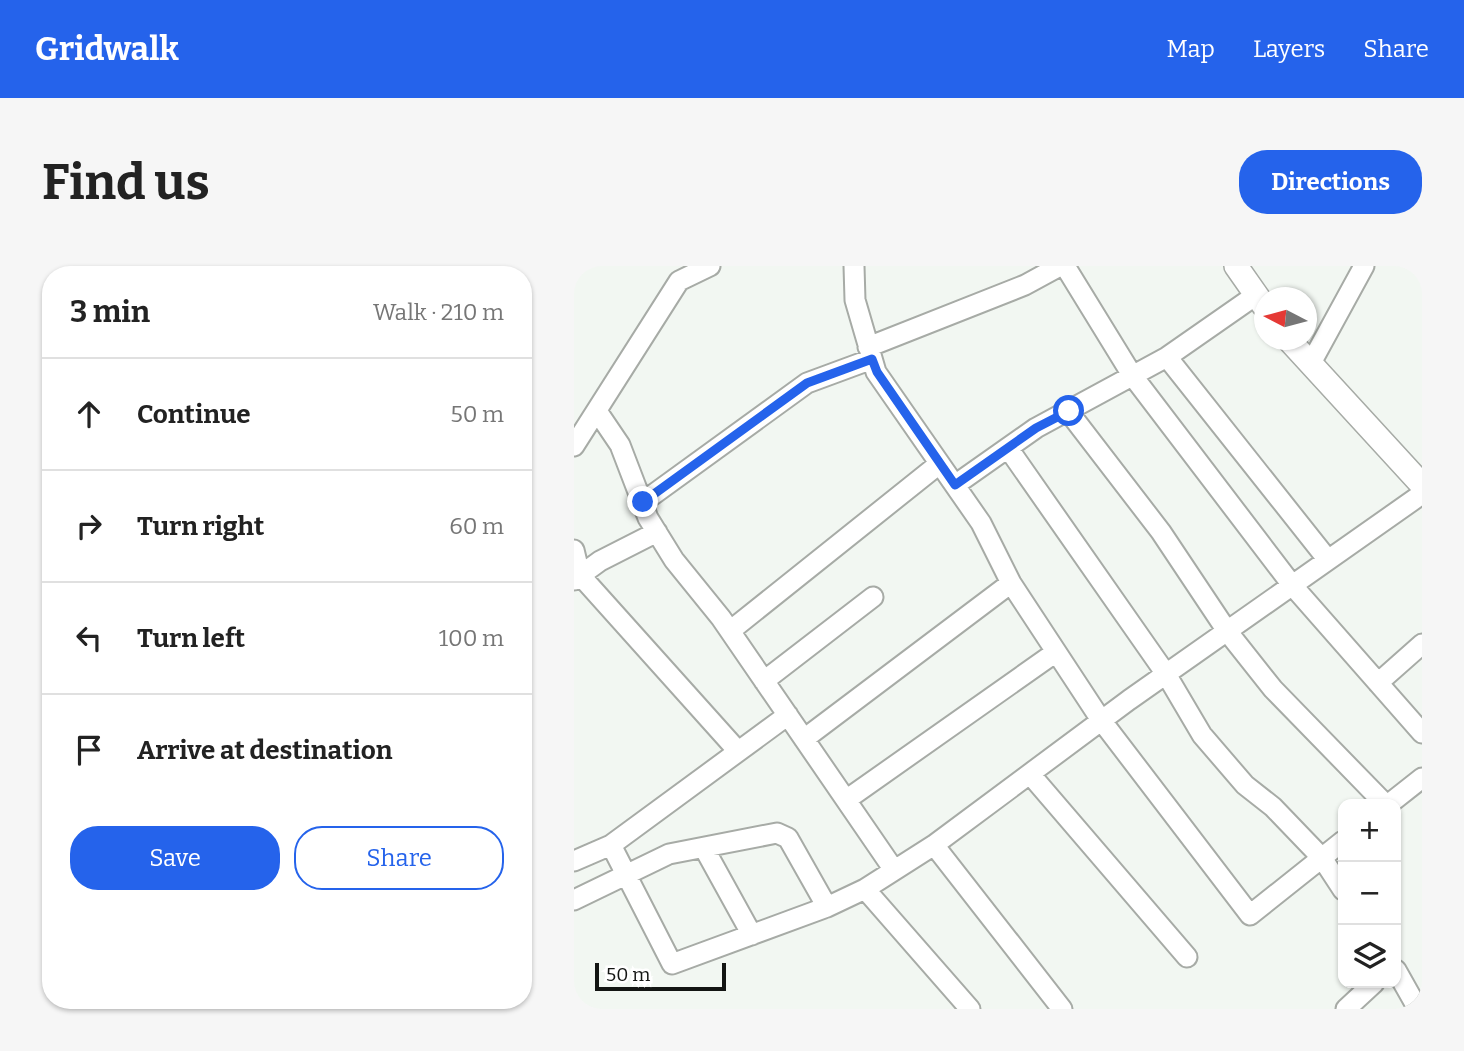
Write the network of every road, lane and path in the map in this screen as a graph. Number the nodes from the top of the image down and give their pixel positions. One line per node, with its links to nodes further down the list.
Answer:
1 (710, 266): 14 (street)
2 (853, 266): 10 (street)
3 (1060, 266): 10 (street)
4 (1065, 266): 13 (street)
5 (1236, 266): 7 (street)
6 (1364, 266): 12 (street)
7 (1254, 290)
8 (1254, 304): 11 (street)
9 (1299, 350): 12 (street)
10 (870, 353): 18 (street); 22 (street)
11 (1167, 357): 13 (street); 25 (street)
12 (1311, 363): 20 (street)
13 (1132, 375): 15 (street); 28 (street)
14 (597, 411): 16 (street); 22 (street)
15 (1069, 411): 17 (street); 31 (street)
16 (574, 446)
17 (1008, 448): 19 (street); 34 (street)
18 (939, 464): 19 (street); 30 (street)
19 (955, 485): 27 (street)
20 (1422, 485)
21 (1422, 494): 25 (street)
22 (643, 502): 23 (street)
23 (657, 532): 26 (street); 30 (street)
24 (574, 550): 26 (street)
25 (1328, 560): 28 (street)
26 (577, 578): 41 (street)
27 (1011, 583): 33 (street); 40 (street)
28 (1292, 585): 31 (street); 36 (street)
29 (873, 597): 35 (street)
30 (730, 631): 35 (street)
31 (1227, 631): 34 (street); 44 (street)
32 (1422, 644): 36 (street)
33 (1056, 652): 38 (street); 46 (street)
34 (1166, 674): 38 (street); 51 (street)
35 (764, 681): 37 (street)
36 (1378, 683): 39 (street)
37 (788, 715): 40 (street); 41 (street)
38 (1101, 720): 42 (street); 51 (street)
39 (1422, 733)
40 (804, 740): 46 (street)
41 (737, 750): 47 (street)
42 (1030, 774): 48 (street); 60 (street)
43 (1422, 778): 45 (street)
44 (1382, 799)
45 (1394, 799)
46 (846, 800): 53 (street)
47 (611, 845): 52 (street); 54 (street)
48 (934, 845): 53 (street); 64 (street)
49 (1338, 845): 51 (street)
50 (704, 848): 54 (street); 58 (street); 59 (street)
51 (1322, 858): 55 (street)
52 (574, 861)
53 (894, 870): 56 (street)
54 (626, 874): 57 (street); 59 (street)
55 (1338, 883)
56 (865, 889): 58 (street); 63 (street)
57 (574, 900)
58 (827, 907): 59 (street)
59 (752, 935)
60 (1187, 957)
61 (1401, 979): 66 (street)
62 (1369, 988): 65 (street)
63 (970, 1009)
64 (1062, 1009)
65 (1346, 1009)
66 (1418, 1009)

